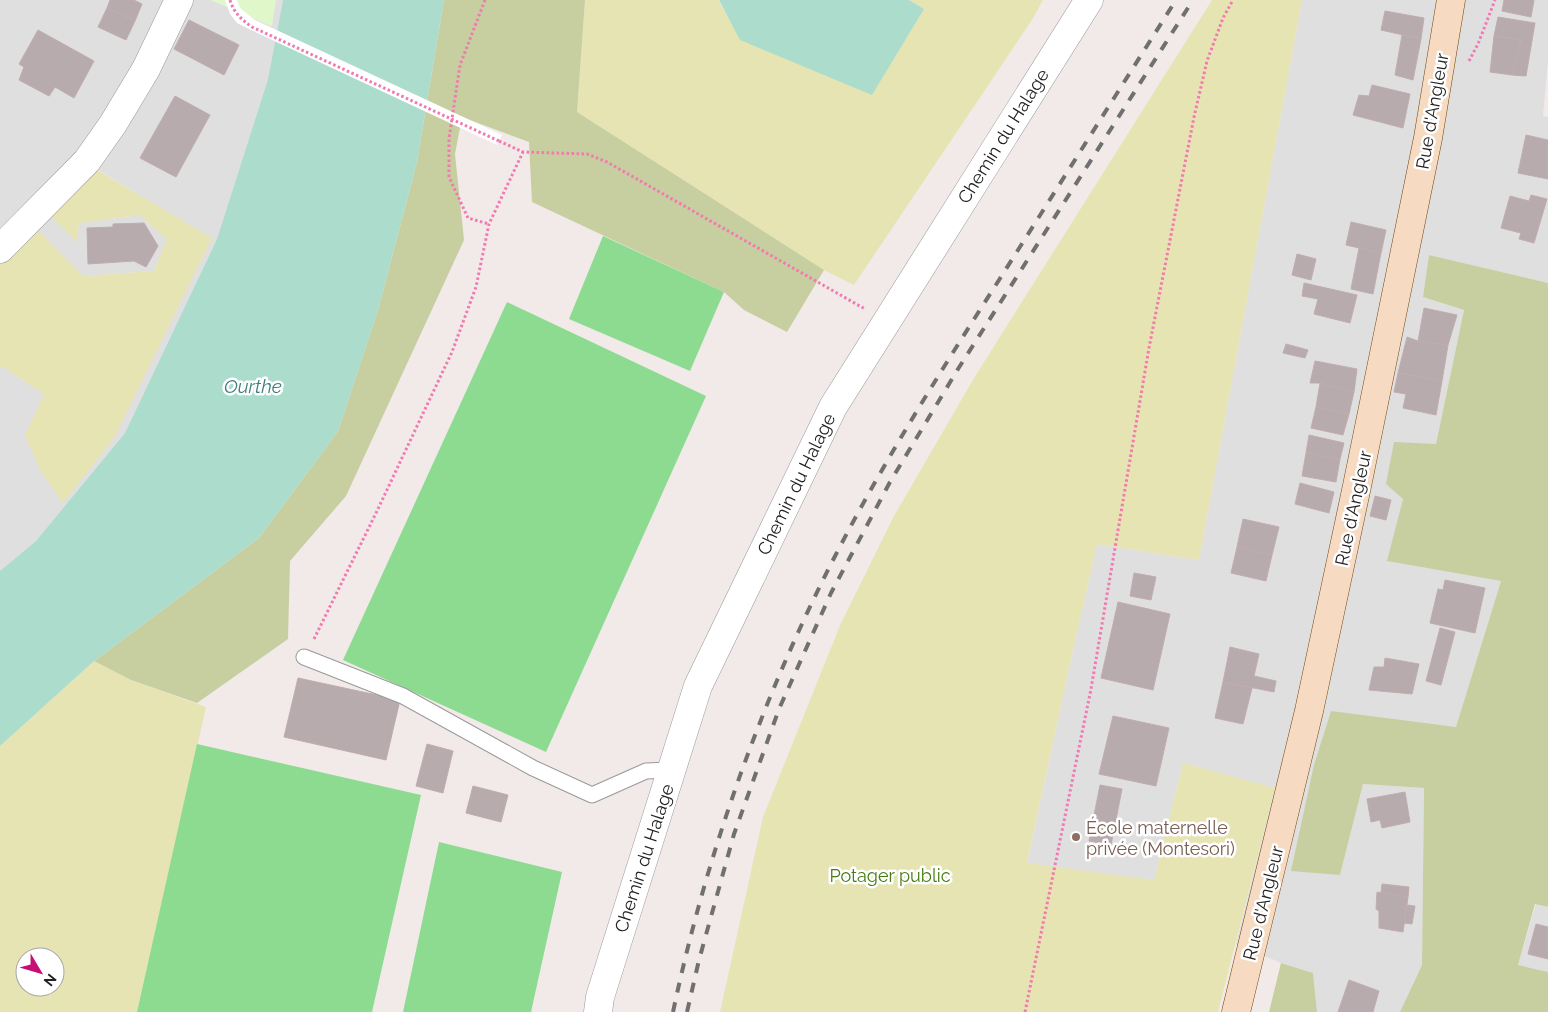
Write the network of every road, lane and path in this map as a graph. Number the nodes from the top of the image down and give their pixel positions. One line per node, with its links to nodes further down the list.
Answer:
1 (178, 0): 9 (street)
2 (230, 0): 7 (path, bridge)
3 (485, 0): 8 (path)
4 (1089, 0): 12 (street, Chemin du Halage)
5 (1233, 0): 14 (path)
6 (1451, 0): 15 (main road, Rue d'Angleur)
7 (523, 152): 8 (path); 10 (path)
8 (488, 224): 11 (path)
9 (0, 249)
10 (865, 310)
11 (304, 657): 12 (lane)
12 (671, 770): 13 (street, Chemin du Halage)
13 (598, 1012)
14 (1025, 1012)
15 (1236, 1012)

